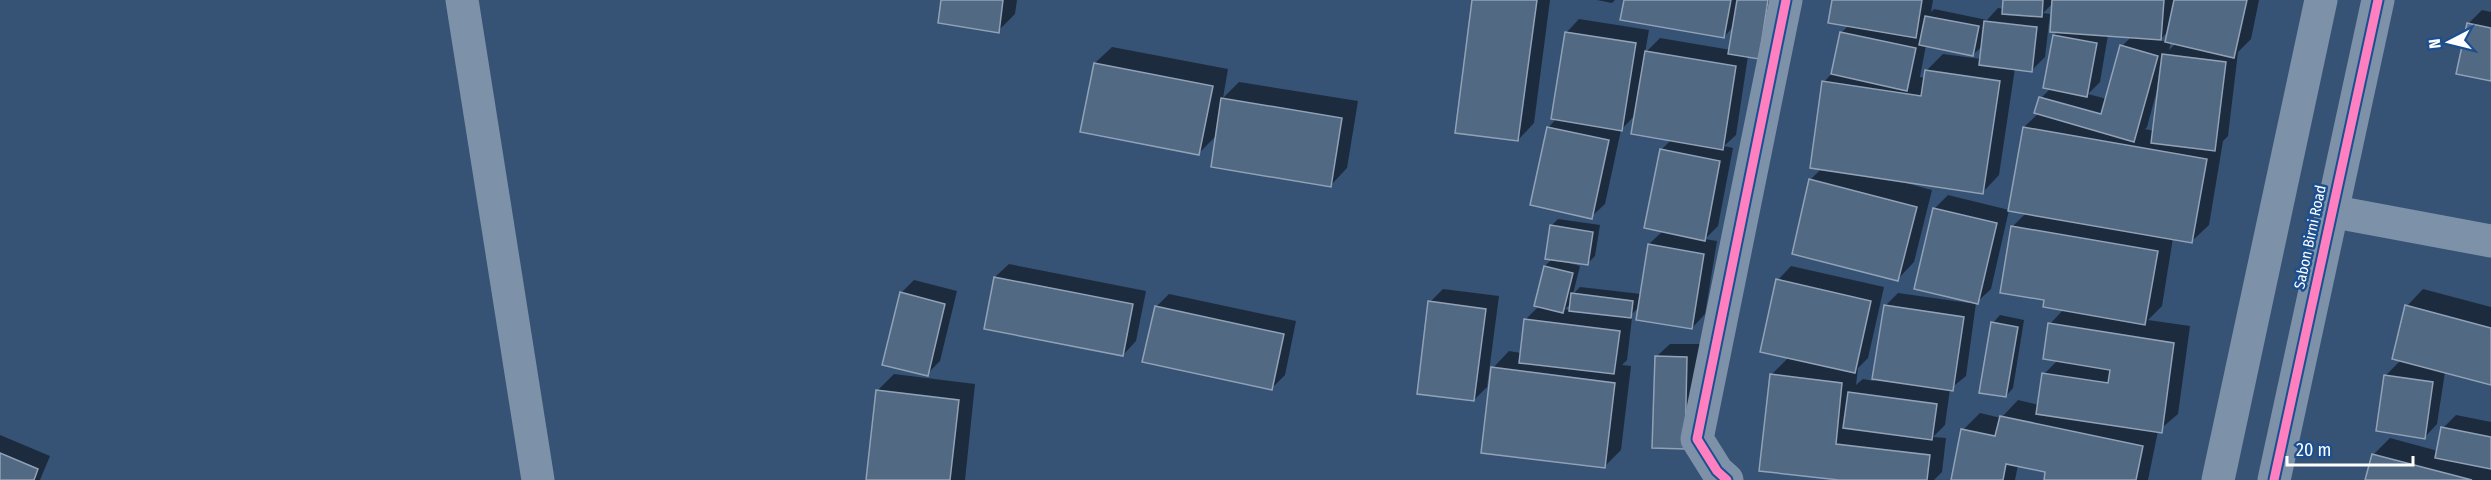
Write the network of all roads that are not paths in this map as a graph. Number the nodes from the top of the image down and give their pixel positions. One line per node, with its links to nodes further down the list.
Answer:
1 (462, 0): 7 (street)
2 (1786, 0): 8 (street)
3 (2321, 0): 9 (street)
4 (2378, 0): 5 (street, Sabon Birni Road)
5 (2331, 211): 6 (street); 10 (street, Sabon Birni Road)
6 (2491, 242)
7 (538, 480)
8 (1727, 480)
9 (2218, 480)
10 (2274, 480)

